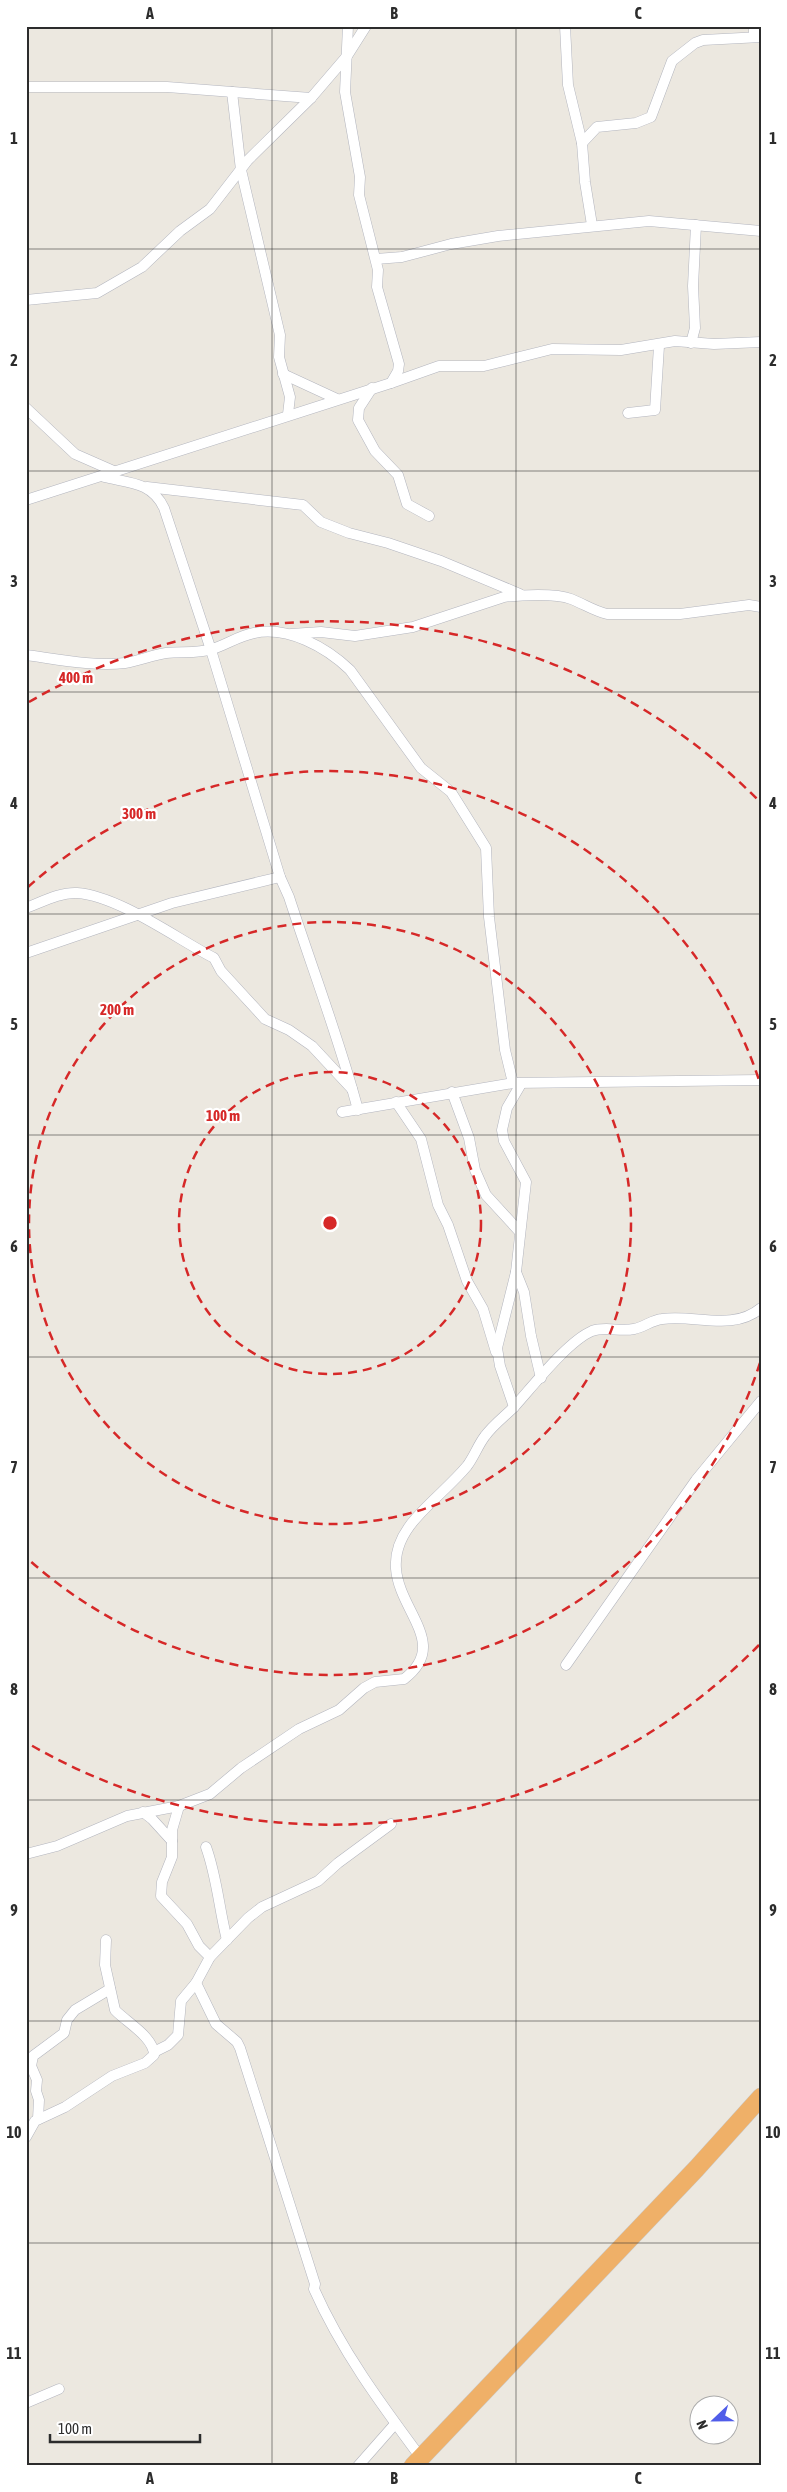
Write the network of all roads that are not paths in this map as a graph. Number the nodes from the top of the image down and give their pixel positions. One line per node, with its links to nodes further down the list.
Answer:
1 (348, 26): 6 (street)
2 (366, 26): 6 (street)
3 (565, 26): 10 (street)
4 (754, 26): 5 (street)
5 (757, 37): 10 (street)
6 (347, 56): 9 (street); 15 (street)
7 (26, 87): 8 (street)
8 (232, 92): 9 (street); 11 (street)
9 (311, 98): 11 (street)
10 (582, 143): 12 (street)
11 (241, 170): 16 (street); 20 (street)
12 (592, 225): 13 (street); 15 (street)
13 (696, 225): 14 (street); 18 (street)
14 (761, 231)
15 (376, 259): 21 (street)
16 (26, 300)
17 (761, 342): 18 (street)
18 (691, 343): 19 (street)
19 (659, 346): 21 (street); 25 (street)
20 (283, 374): 23 (street); 26 (street)
21 (391, 383): 22 (street)
22 (372, 388): 23 (street); 31 (street)
23 (336, 399): 26 (street)
24 (26, 408): 27 (street)
25 (628, 413)
26 (288, 414): 27 (street)
27 (116, 472): 28 (street)
28 (103, 477): 29 (street); 30 (street)
29 (147, 487): 32 (street); 35 (street)
30 (26, 500)
31 (429, 516)
32 (525, 597): 33 (street); 34 (street)
33 (761, 607)
34 (288, 634): 35 (street); 44 (street)
35 (211, 650): 36 (street); 37 (street)
36 (26, 655)
37 (280, 877): 41 (street); 45 (street)
38 (42, 902): 39 (street); 40 (street); 41 (street)
39 (26, 904)
40 (26, 908)
41 (138, 914): 42 (street); 45 (street)
42 (26, 953)
43 (761, 1080): 44 (street)
44 (517, 1084): 46 (street); 50 (street)
45 (353, 1089): 48 (street)
46 (452, 1092): 47 (street); 50 (street)
47 (396, 1102): 48 (street); 53 (street)
48 (358, 1110): 49 (street)
49 (342, 1112)
50 (519, 1231): 51 (street)
51 (516, 1272): 53 (street); 54 (street)
52 (761, 1308): 54 (street)
53 (498, 1357): 56 (street)
54 (541, 1378): 56 (street)
55 (761, 1402): 57 (street)
56 (514, 1407): 58 (street)
57 (566, 1665)
58 (179, 1806): 59 (street); 61 (street)
59 (143, 1812): 61 (street); 63 (street)
60 (391, 1824): 65 (street)
61 (172, 1841): 66 (street)
62 (206, 1846): 65 (street)
63 (26, 1854)
64 (106, 1940): 68 (street)
65 (227, 1940): 66 (street)
66 (210, 1957): 67 (street)
67 (196, 1983): 69 (street); 75 (street)
68 (110, 1989): 69 (street); 71 (street)
69 (154, 2052): 71 (street)
70 (761, 2097): 76 (highway)
71 (38, 2119): 72 (street)
72 (26, 2137)
73 (59, 2389): 74 (street)
74 (26, 2403)
75 (395, 2424): 76 (street); 77 (street)
76 (417, 2462)
77 (358, 2466)

